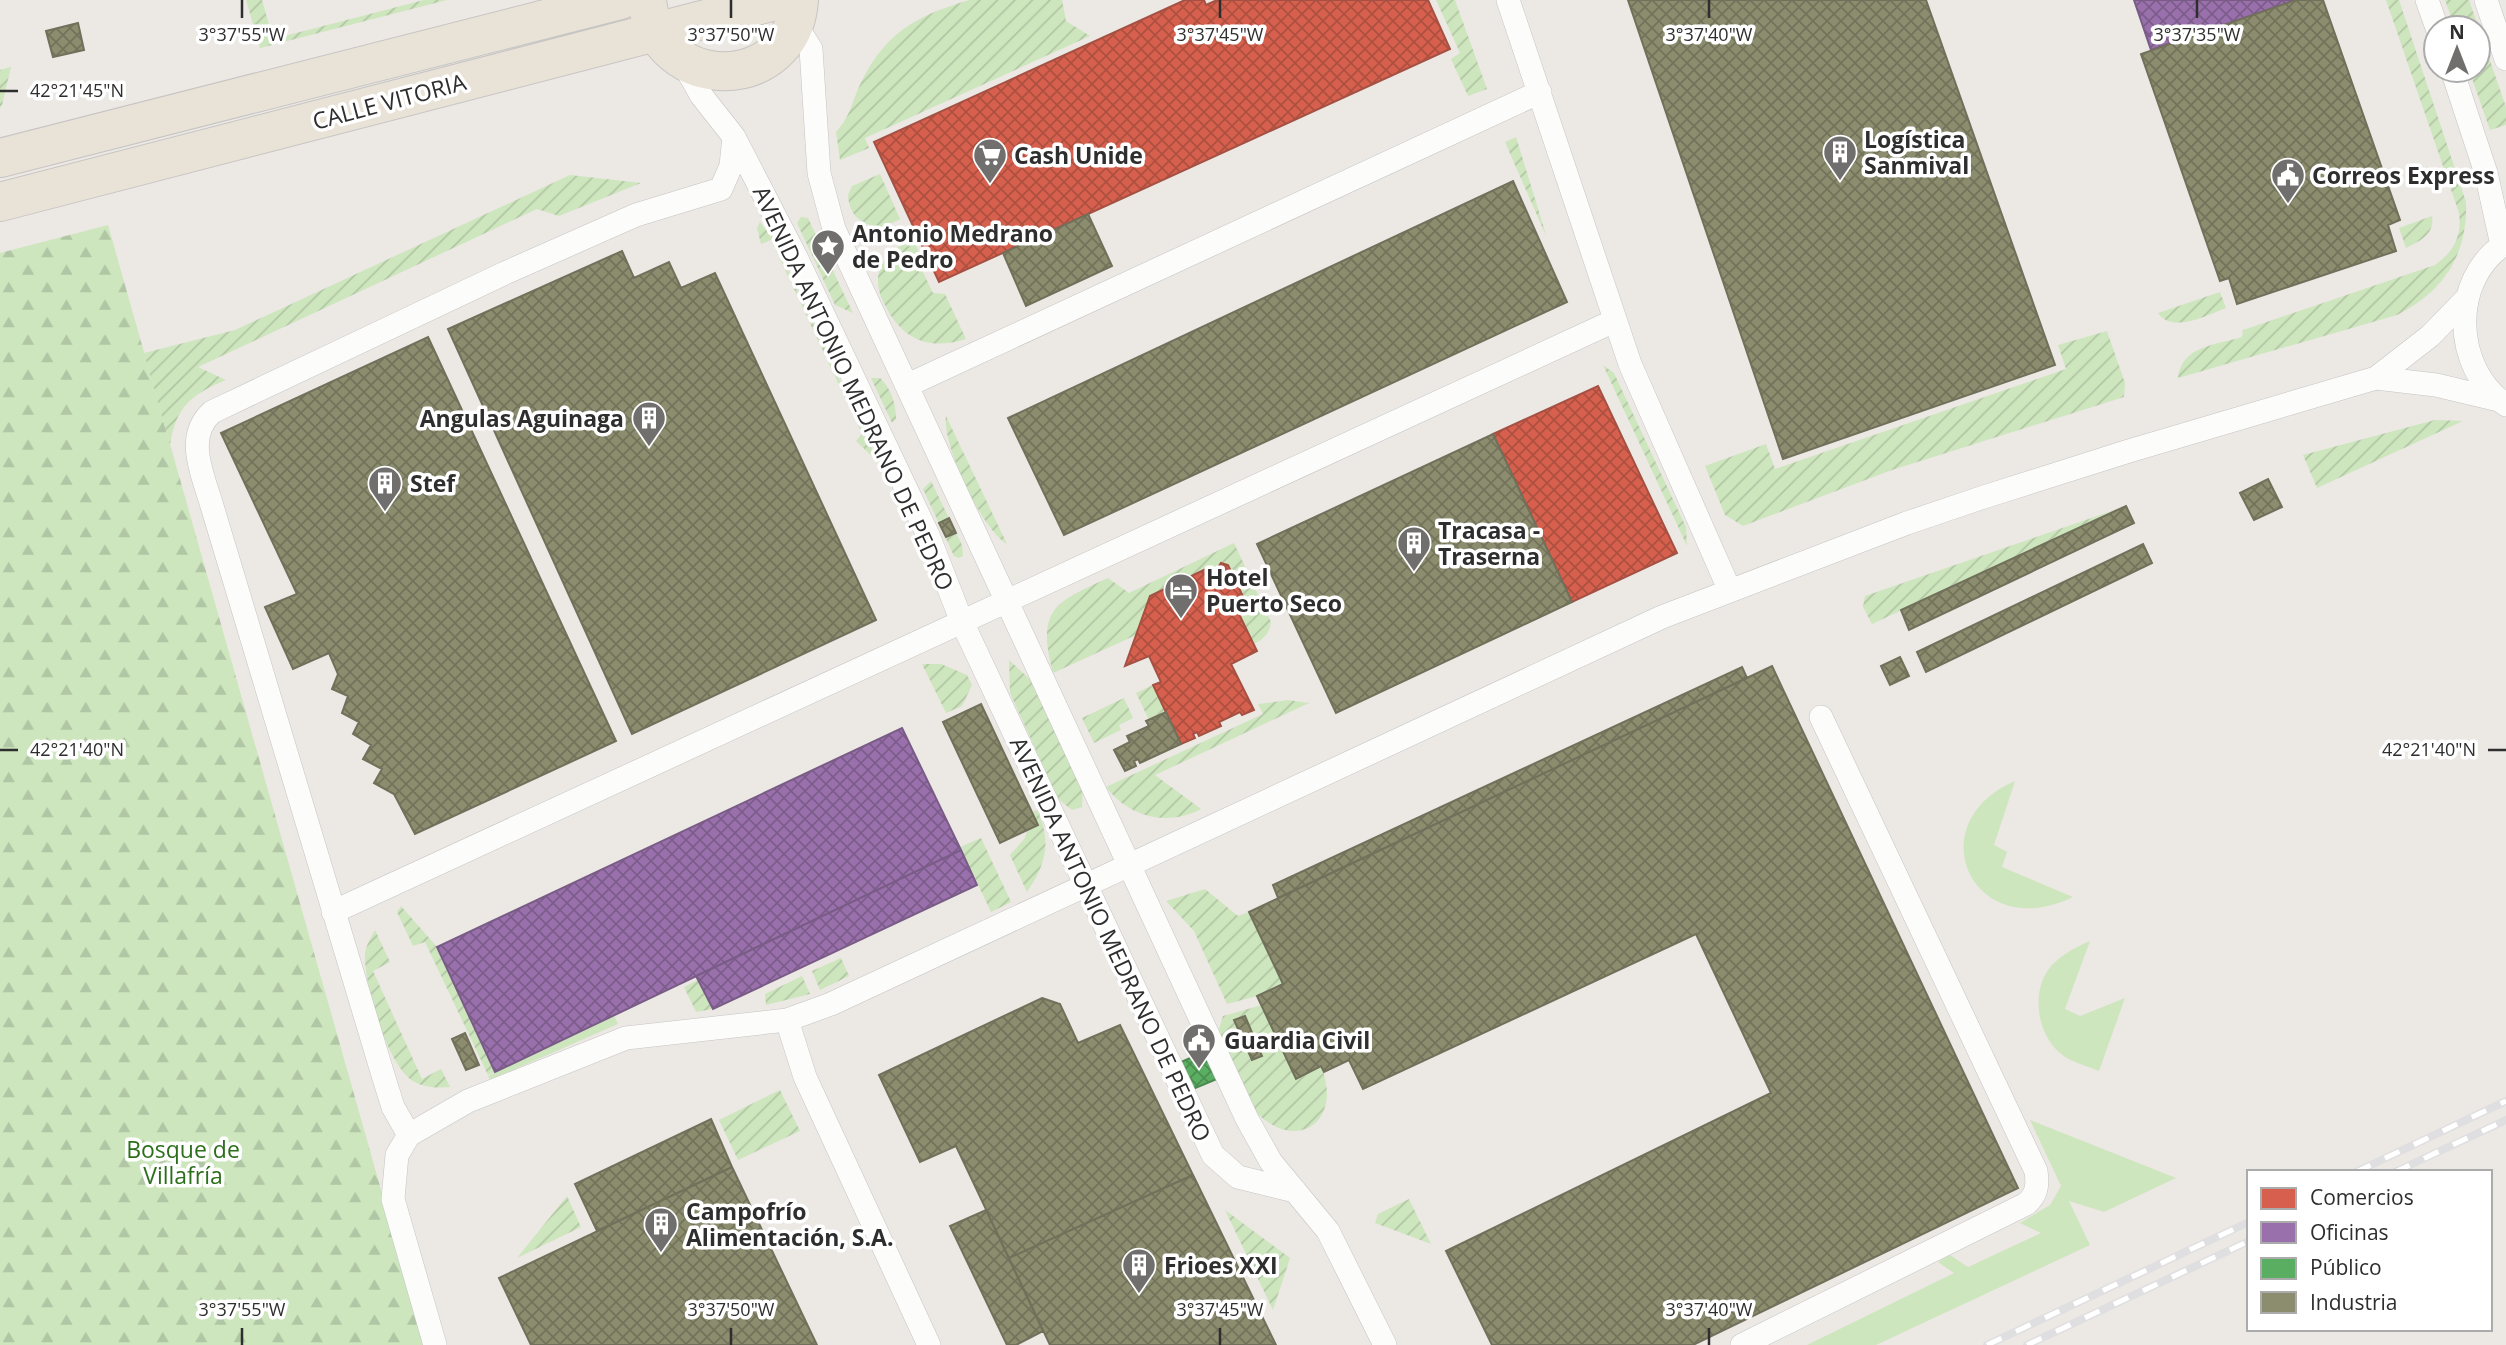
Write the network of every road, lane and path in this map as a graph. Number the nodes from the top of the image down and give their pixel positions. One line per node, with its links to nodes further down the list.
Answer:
1 (620, 0): 11 (highway, CALLE VITORIA)
2 (1508, 0): 9 (street)
3 (2486, 0): 6 (street)
4 (791, 8): 5 (highway, CALLE VITORIA); 7 (highway); 17 (street, AVENIDA ANTONIO MEDRANO DE PEDRO)
5 (651, 16): 7 (highway); 12 (highway, CALLE VITORIA)
6 (2506, 59)
7 (682, 61): 10 (street, AVENIDA ANTONIO MEDRANO DE PEDRO)
8 (2457, 84): 13 (street)
9 (1539, 92): 15 (street); 17 (street)
10 (734, 137): 21 (street, AVENIDA ANTONIO MEDRANO DE PEDRO); 25 (street)
11 (0, 158)
12 (0, 202)
13 (2504, 244): 14 (street)
14 (2468, 297): 16 (street); 18 (street)
15 (1615, 321): 19 (street); 20 (street)
16 (2376, 379): 18 (street); 19 (street)
17 (908, 385): 20 (street, AVENIDA ANTONIO MEDRANO DE PEDRO)
18 (2502, 403)
19 (1730, 591): 23 (street)
20 (1007, 601): 21 (street); 23 (street, AVENIDA ANTONIO MEDRANO DE PEDRO)
21 (962, 622): 24 (street, AVENIDA ANTONIO MEDRANO DE PEDRO); 25 (street)
22 (1821, 717): 32 (street)
23 (1132, 866): 24 (street); 28 (street, AVENIDA ANTONIO MEDRANO DE PEDRO)
24 (1085, 887): 26 (street); 28 (street, AVENIDA ANTONIO MEDRANO DE PEDRO)
25 (332, 912): 27 (street)
26 (787, 1020): 27 (street); 30 (street)
27 (409, 1135): 29 (street)
28 (1295, 1191): 31 (street)
29 (435, 1345)
30 (929, 1345)
31 (1385, 1345)
32 (1742, 1345)

